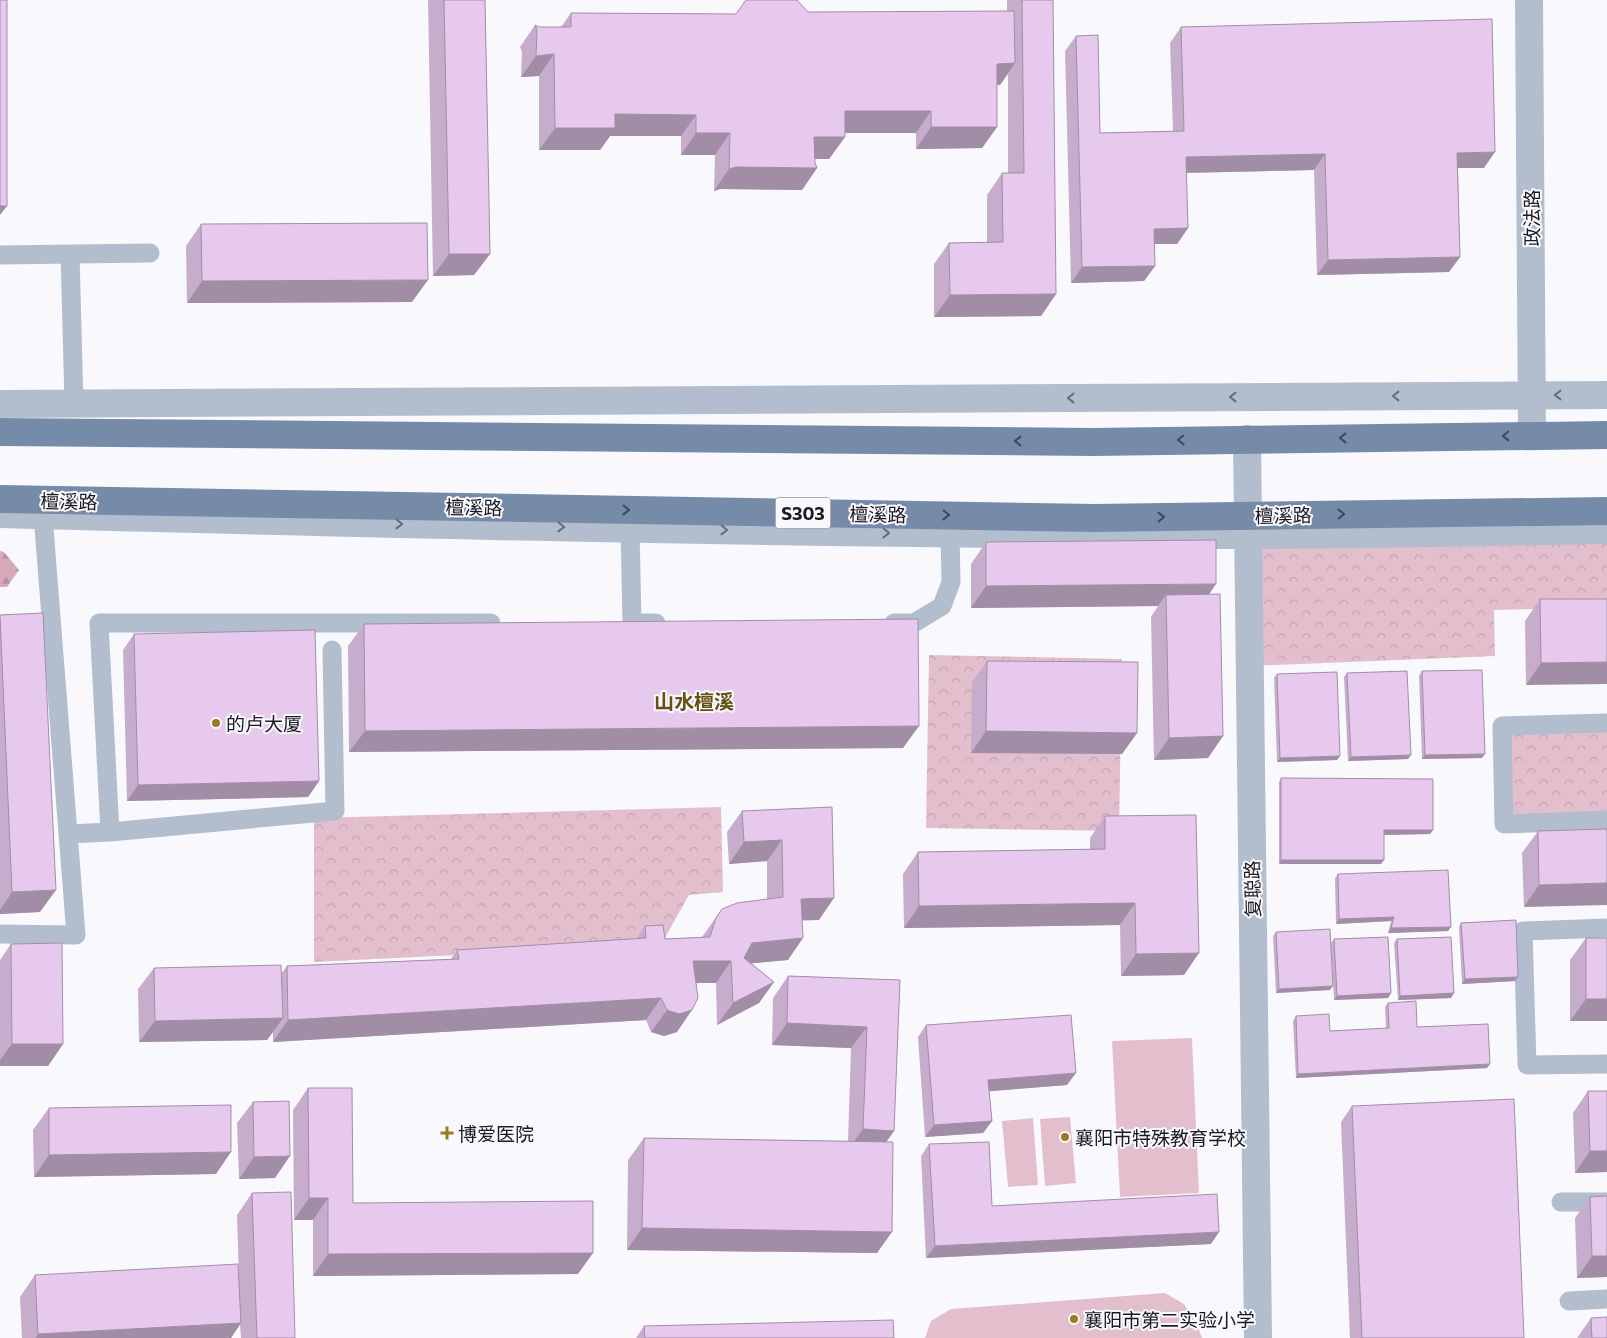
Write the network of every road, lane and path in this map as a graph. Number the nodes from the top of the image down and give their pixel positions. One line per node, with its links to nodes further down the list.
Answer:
1 (1530, 0): 6 (street, 政法路)
2 (150, 253): 3 (lane)
3 (70, 254): 4 (lane); 7 (lane)
4 (0, 255)
5 (1607, 395): 6 (street, one-way to 6)
6 (1532, 396): 7 (street, one-way to 7); 11 (street, 政法路)
7 (74, 403): 8 (street)
8 (0, 404)
9 (0, 432): 12 (main road, one-way to 9)
10 (1607, 435): 11 (main road)
11 (1532, 436): 12 (main road, one-way to 12)
12 (1246, 439): 17 (street, 复聪路)
13 (0, 499): 17 (main road, 檀溪路 / S303, one-way to 17)
14 (1607, 511): 17 (main road, 檀溪路 / S303, one-way to 14)
15 (0, 514): 16 (street)
16 (43, 515): 18 (street, one-way to 18); 30 (lane)
17 (1247, 525): 19 (street); 20 (street); 38 (street, 复聪路)
18 (630, 528): 20 (street, one-way to 20); 23 (lane)
19 (1607, 530)
20 (950, 533): 25 (lane)
21 (504, 623): 29 (lane)
22 (612, 623): 23 (lane)
23 (632, 623): 24 (lane)
24 (671, 623)
25 (876, 623)
26 (332, 650): 29 (lane)
27 (1607, 723): 28 (lane)
28 (1607, 820)
29 (110, 832): 30 (lane)
30 (68, 834): 32 (lane)
31 (1607, 928): 33 (lane)
32 (0, 934)
33 (1607, 1064)
34 (1561, 1202): 35 (lane)
35 (1607, 1202)
36 (1607, 1299): 37 (lane)
37 (1568, 1301)
38 (1258, 1338)

